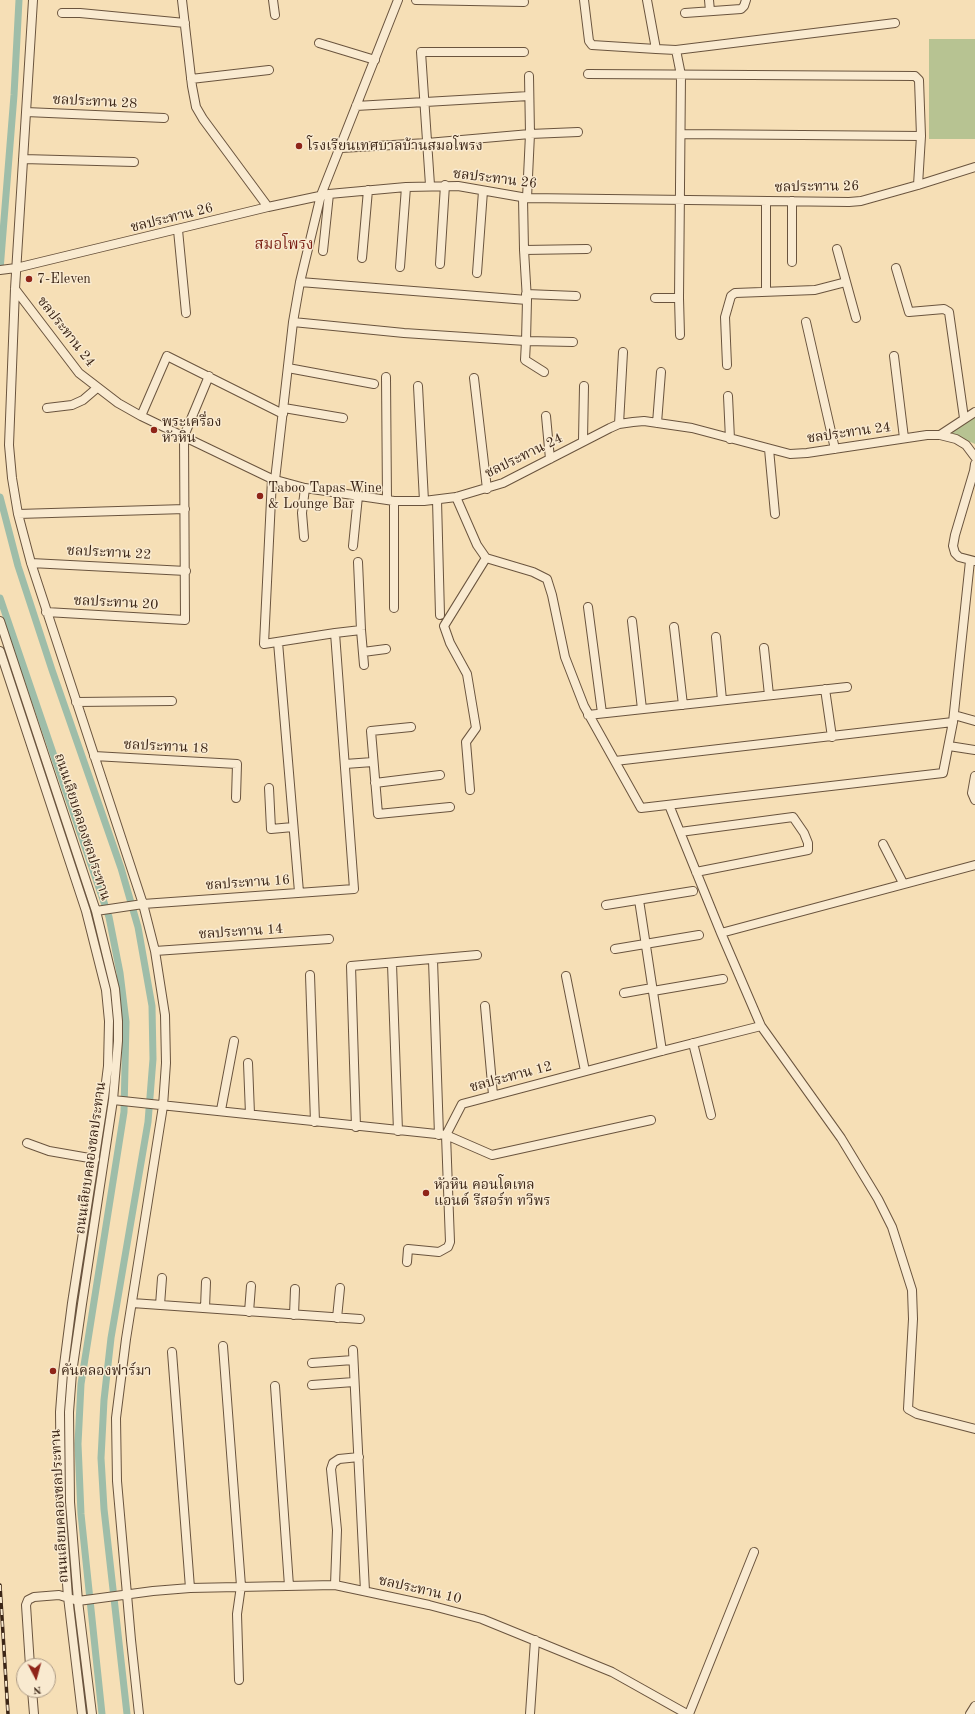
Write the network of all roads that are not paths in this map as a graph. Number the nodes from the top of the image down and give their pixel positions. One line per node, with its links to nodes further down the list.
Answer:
1 (33, 0): 30 (street)
2 (182, 0): 15 (street)
3 (273, 0): 14 (street)
4 (398, 0): 21 (street)
5 (416, 0): 10 (street)
6 (584, 0): 18 (street)
7 (647, 0): 18 (street)
8 (709, 0): 11 (street)
9 (746, 0): 11 (street)
10 (524, 2)
11 (710, 11): 13 (street)
12 (62, 13): 15 (street)
13 (685, 13)
14 (275, 15)
15 (185, 23): 26 (street)
16 (896, 23): 19 (street)
17 (319, 44): 21 (street)
18 (656, 50): 19 (street)
19 (676, 50): 24 (street)
20 (524, 52): 28 (street)
21 (375, 60): 29 (street)
22 (269, 70): 26 (street)
23 (588, 74): 24 (street)
24 (681, 75): 34 (street); 35 (street)
25 (529, 76): 27 (street)
26 (191, 79): 52 (street)
27 (529, 96): 28 (street); 33 (street)
28 (424, 102): 29 (street); 36 (street)
29 (356, 106): 37 (street)
30 (26, 112): 31 (street, ชลประทาน 28); 38 (street)
31 (164, 118)
32 (578, 132): 33 (street)
33 (530, 134): 36 (street); 48 (street)
34 (682, 134): 35 (street); 49 (street)
35 (920, 136): 42 (street)
36 (427, 143): 37 (street); 43 (street)
37 (341, 148): 47 (street)
38 (23, 159): 39 (street); 62 (street)
39 (134, 162)
40 (975, 167): 42 (street, ชลประทาน 26)
41 (445, 185): 43 (street, ชลประทาน 26); 46 (street, ชลประทาน 26); 60 (street)
42 (918, 185): 51 (street, ชลประทาน 26)
43 (430, 186): 44 (street, ชลประทาน 26)
44 (406, 187): 45 (street, ชลประทาน 26); 61 (street)
45 (368, 190): 47 (street, ชลประทาน 26); 58 (street)
46 (482, 191): 48 (street, ชลประทาน 26); 65 (street)
47 (325, 195): 52 (street, ชลประทาน 26); 57 (street); 66 (street)
48 (525, 198): 49 (street, ชลประทาน 26); 56 (street)
49 (681, 199): 50 (street, ชลประทาน 26); 73 (street)
50 (766, 201): 51 (street, ชลประทาน 26); 69 (street)
51 (792, 201): 59 (street)
52 (268, 207): 53 (street, ชลประทาน 26)
53 (178, 230): 62 (street, ชลประทาน 26); 74 (street)
54 (587, 249): 56 (street)
55 (838, 249): 67 (street)
56 (524, 250): 71 (street)
57 (323, 251)
58 (362, 258)
59 (792, 262)
60 (440, 264)
61 (400, 267)
62 (16, 268): 64 (street, ชลประทาน 26); 68 (street)
63 (896, 268): 101 (street)
64 (0, 270)
65 (477, 273)
66 (300, 282): 71 (street); 76 (street)
67 (846, 282): 69 (street); 75 (street)
68 (15, 289): 93 (street, ชลประทาน 24); 123 (street)
69 (766, 291): 83 (street)
70 (576, 296): 71 (street)
71 (526, 297): 79 (street)
72 (655, 298): 73 (street)
73 (679, 298): 78 (street)
74 (186, 312)
75 (856, 318)
76 (293, 322): 79 (street); 84 (street)
77 (806, 322): 110 (street)
78 (680, 335)
79 (526, 341): 80 (street); 85 (street)
80 (573, 342)
81 (623, 352): 103 (street)
82 (894, 356): 106 (street)
83 (727, 365)
84 (288, 368): 90 (street); 96 (street)
85 (544, 372)
86 (661, 372): 102 (street)
87 (209, 376): 96 (street); 98 (street); 105 (street)
88 (386, 377): 119 (street)
89 (474, 378): 116 (street)
90 (374, 384)
91 (418, 386): 121 (street)
92 (584, 386): 108 (street)
93 (97, 388): 95 (street); 98 (street, ชลประทาน 24)
94 (728, 396): 107 (street)
95 (47, 408)
96 (283, 411): 100 (street); 114 (street)
97 (975, 412): 101 (street)
98 (141, 416): 105 (street, ชลประทาน 24)
99 (546, 416): 112 (street)
100 (344, 418)
101 (964, 418): 104 (street)
102 (657, 423): 103 (street, ชลประทาน 24); 107 (street, ชลประทาน 24)
103 (619, 424): 108 (street, ชลประทาน 24)
104 (940, 435): 106 (street, ชลประทาน 24); 111 (street)
105 (184, 436): 114 (street, ชลประทาน 24); 122 (street)
106 (904, 438): 110 (street, ชลประทาน 24)
107 (730, 439): 109 (street, ชลประทาน 24)
108 (583, 440): 112 (street, ชลประทาน 24)
109 (769, 449): 110 (street, ชลประทาน 24); 124 (street)
110 (835, 449)
111 (975, 457)
112 (550, 459): 116 (street, ชลประทาน 24)
113 (975, 464): 128 (street)
114 (273, 480): 115 (street, ชลประทาน 24); 142 (street)
115 (305, 488): 117 (street, ชลประทาน 24); 125 (street)
116 (487, 489): 118 (street, ชลประทาน 24)
117 (358, 496): 119 (street, ชลประทาน 24); 126 (street)
118 (456, 497): 120 (street, ชลประทาน 24); 127 (street)
119 (390, 500): 121 (street, ชลประทาน 24); 133 (street)
120 (437, 500): 121 (street, ชลประทาน 24); 135 (street)
121 (424, 501)
122 (185, 509): 123 (street); 131 (street)
123 (18, 514): 130 (street)
124 (775, 514)
125 (304, 538)
126 (353, 546)
127 (486, 558): 157 (street); 172 (street)
128 (972, 561): 158 (street)
129 (358, 562): 139 (street)
130 (31, 563): 131 (street, ชลประทาน 22); 134 (street)
131 (186, 571): 134 (street, ชลประทาน 20)
132 (588, 607): 156 (street)
133 (394, 608)
134 (46, 612): 153 (street)
135 (440, 615)
136 (0, 621): 188 (street, ถนนเลียบคลองชลประทาน)
137 (632, 621): 155 (street)
138 (674, 627): 154 (street)
139 (361, 630): 140 (street); 146 (street)
140 (335, 633): 142 (street); 167 (street)
141 (716, 637): 151 (street)
142 (278, 642): 177 (street)
143 (764, 648): 150 (street)
144 (386, 649): 146 (street)
145 (0, 651): 222 (street, ถนนเลียบคลองชลประทาน)
146 (363, 652): 147 (street)
147 (364, 664)
148 (847, 687): 149 (street)
149 (825, 689): 150 (street); 161 (street)
150 (769, 695): 151 (street)
151 (722, 700): 154 (street)
152 (172, 701): 153 (street)
153 (76, 702): 164 (street)
154 (683, 705): 155 (street)
155 (642, 709): 156 (street)
156 (602, 713): 157 (street)
157 (588, 715): 165 (street)
158 (954, 719): 159 (street); 161 (street); 162 (street)
159 (975, 721)
160 (412, 727): 166 (street)
161 (832, 736): 165 (street)
162 (949, 746): 163 (street); 175 (street)
163 (975, 750)
164 (94, 756): 173 (street, ชลประทาน 18); 186 (street)
165 (615, 761): 175 (street)
166 (374, 762): 167 (street); 170 (street)
167 (345, 764): 184 (street, ชลประทาน 16)
168 (440, 775): 170 (street)
169 (975, 776): 174 (street)
170 (375, 783): 176 (street)
171 (268, 788): 177 (street)
172 (470, 790)
173 (236, 798)
174 (975, 800)
175 (669, 805): 178 (street)
176 (450, 807)
177 (293, 827): 184 (street)
178 (680, 832): 181 (street); 181 (street)
179 (883, 844): 182 (street)
180 (975, 865): 182 (street)
181 (696, 872): 189 (street)
182 (903, 883): 189 (street)
183 (693, 891): 185 (street)
184 (299, 892): 186 (street, ชลประทาน 16)
185 (639, 900): 187 (street); 192 (street)
186 (143, 904): 188 (street, ชลประทาน 16); 194 (street)
187 (606, 905)
188 (96, 910): 211 (street, ถนนเลียบคลองชลประทาน)
189 (720, 933): 204 (street)
190 (699, 935): 192 (street)
191 (329, 939): 194 (street, ชลประทาน 14)
192 (646, 944): 193 (street); 201 (street)
193 (615, 949)
194 (155, 951): 212 (street)
195 (477, 955): 196 (street)
196 (433, 960): 197 (street); 220 (street)
197 (392, 964): 218 (street); 219 (street)
198 (310, 975): 217 (street)
199 (566, 976): 209 (street)
200 (724, 979): 201 (street)
201 (653, 990): 202 (street); 207 (street)
202 (624, 993)
203 (485, 1006): 210 (street)
204 (761, 1026): 206 (street, ชลประทาน 12); 244 (street)
205 (234, 1041): 213 (street)
206 (693, 1043): 207 (street, ชลประทาน 12); 215 (street)
207 (662, 1051): 209 (street, ชลประทาน 12)
208 (248, 1063): 214 (street)
209 (585, 1071): 210 (street, ชลประทาน 12)
210 (493, 1095): 220 (street, ชลประทาน 12)
211 (113, 1100): 212 (street); 254 (street, ถนนเลียบคลองชลประทาน)
212 (163, 1106): 213 (street); 229 (street)
213 (221, 1110): 214 (street)
214 (250, 1114): 217 (street)
215 (711, 1115)
216 (651, 1120): 220 (street)
217 (315, 1122): 218 (street)
218 (356, 1127): 219 (street)
219 (398, 1131): 220 (street)
220 (443, 1135): 223 (street)
221 (27, 1143): 222 (street)
222 (94, 1159): 253 (street, ถนนเลียบคลองชลประทาน)
223 (407, 1262)
224 (162, 1278): 230 (street)
225 (206, 1282): 231 (street)
226 (251, 1286): 232 (street)
227 (340, 1288): 234 (street)
228 (295, 1289): 233 (street)
229 (132, 1304): 230 (street); 252 (street)
230 (160, 1305): 231 (street)
231 (204, 1308): 232 (street)
232 (249, 1312): 233 (street)
233 (294, 1315): 234 (street)
234 (337, 1318): 235 (street)
235 (360, 1319)
236 (223, 1346): 248 (street)
237 (353, 1350): 239 (street)
238 (172, 1352): 250 (street)
239 (353, 1360): 240 (street); 241 (street)
240 (312, 1363)
241 (354, 1382): 242 (street); 245 (street)
242 (312, 1385)
243 (275, 1386): 249 (street)
244 (975, 1429)
245 (359, 1457): 247 (street); 251 (street)
246 (754, 1552): 265 (street)
247 (335, 1585): 249 (street, ชลประทาน 10); 251 (street, ชลประทาน 10)
248 (241, 1586): 249 (street, ชลประทาน 10); 250 (street, ชลประทาน 10); 257 (street)
249 (289, 1586)
250 (190, 1588): 252 (street, ชลประทาน 10)
251 (365, 1591): 255 (street, ชลประทาน 10)
252 (127, 1595): 254 (street, ชลประทาน 10); 263 (street)
253 (68, 1597): 254 (street); 256 (street); 261 (street, ถนนเลียบคลองชลประทาน)
254 (78, 1601): 262 (street, ถนนเลียบคลองชลประทาน)
255 (535, 1640): 264 (street); 265 (street, ชลประทาน 10)
256 (30, 1658)
257 (239, 1680)
258 (33, 1698): 260 (street)
259 (975, 1706): 266 (street)
260 (34, 1714)
261 (82, 1714)
262 (92, 1714)
263 (139, 1714)
264 (530, 1714)
265 (688, 1714)
266 (970, 1714)

